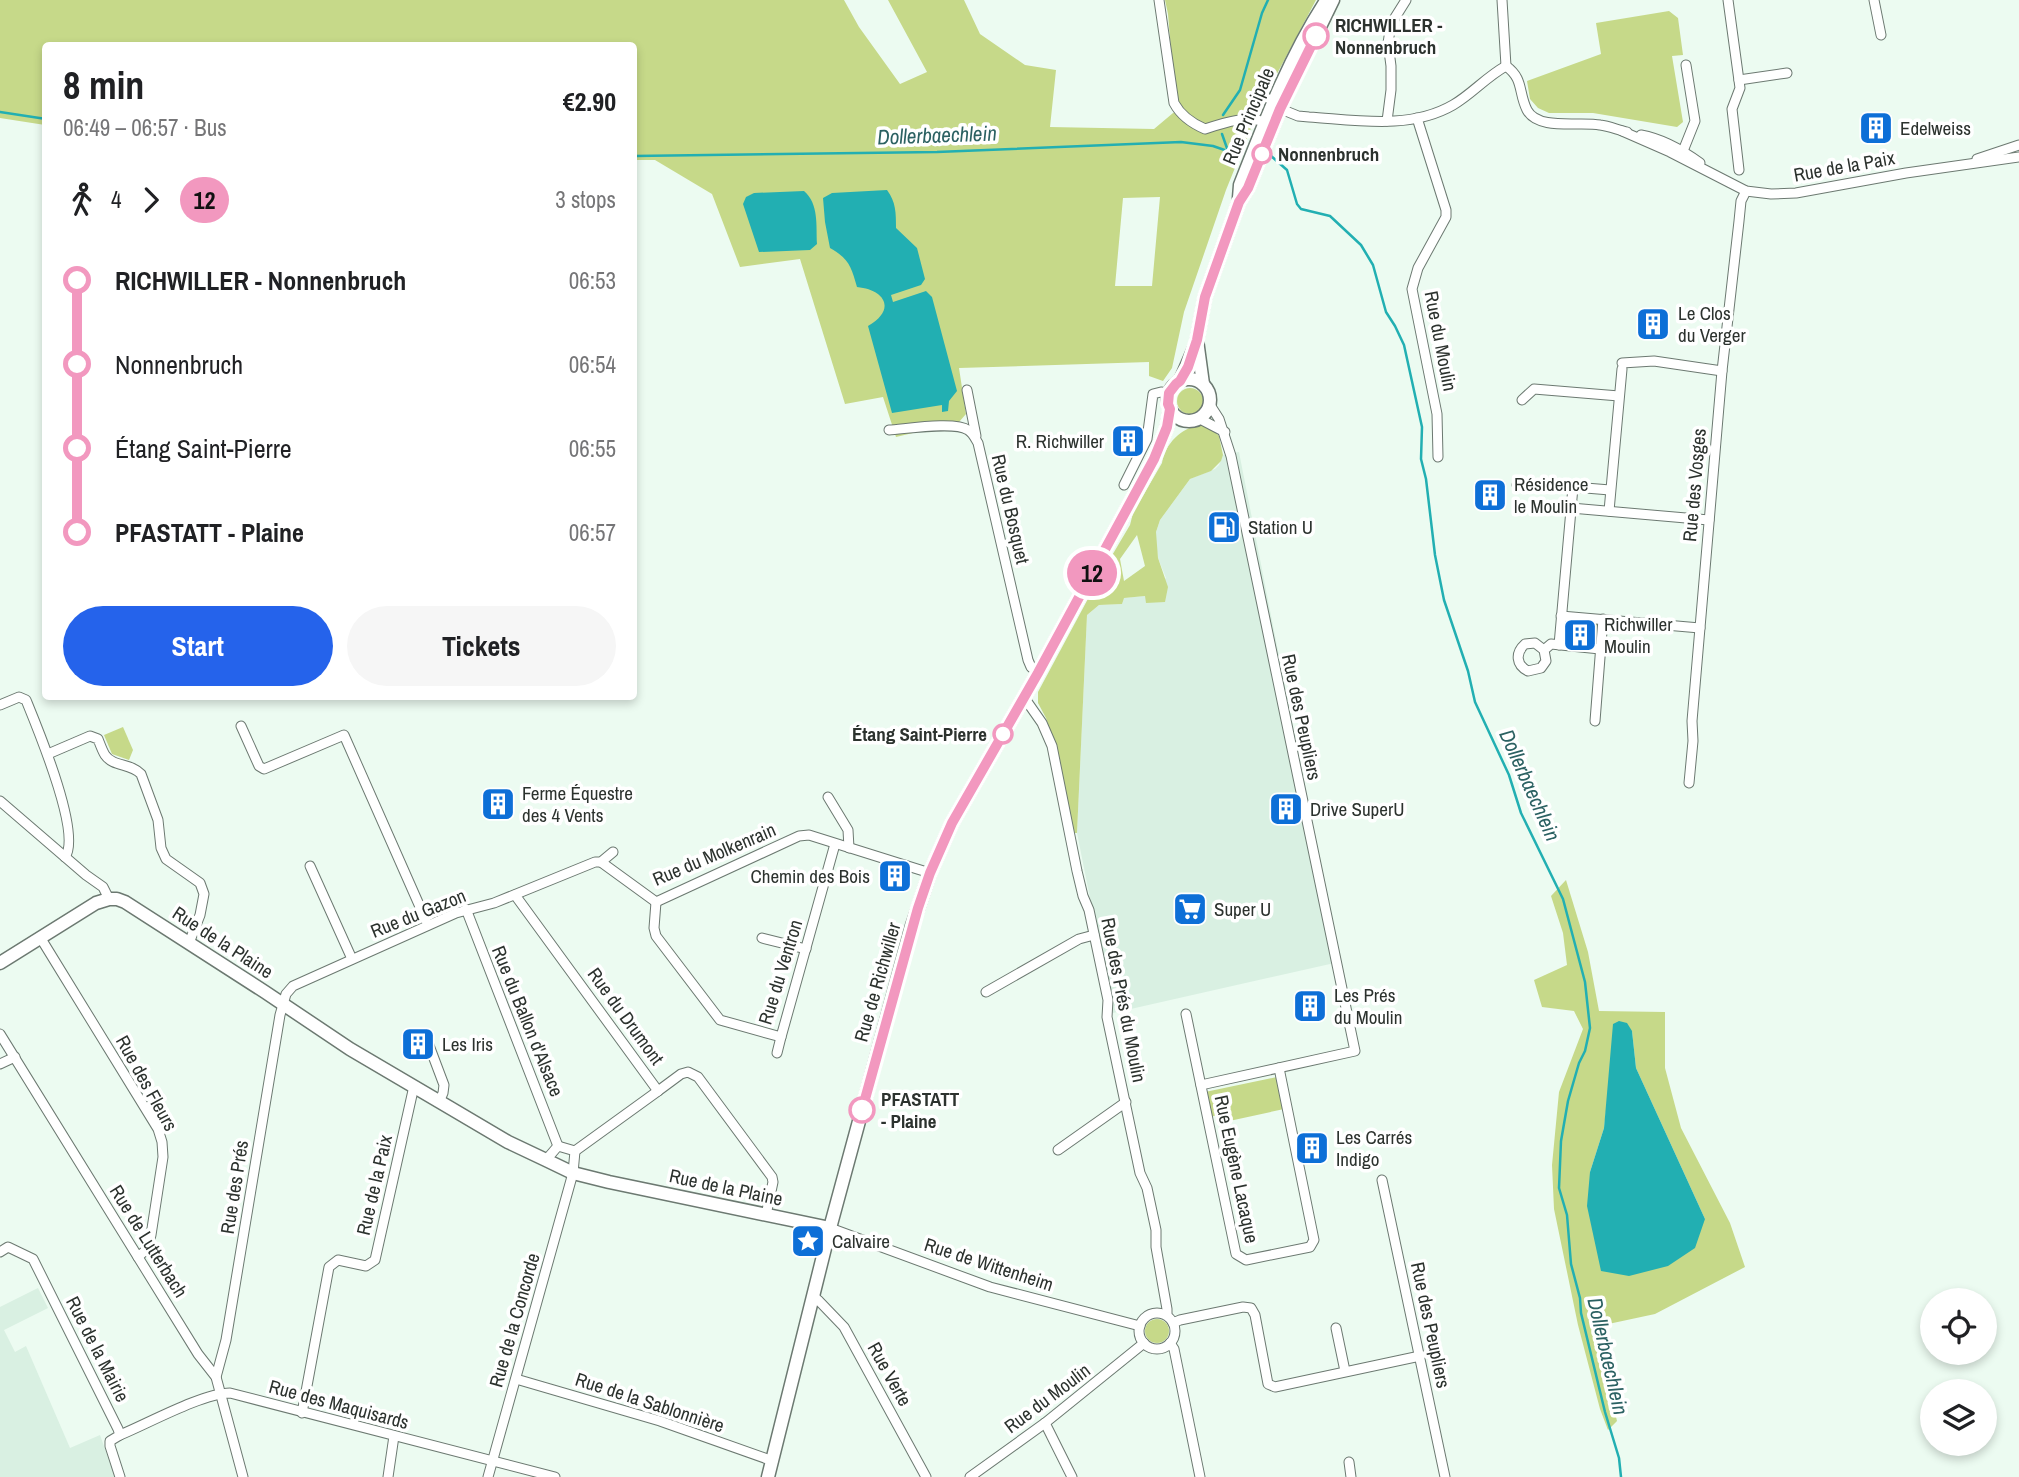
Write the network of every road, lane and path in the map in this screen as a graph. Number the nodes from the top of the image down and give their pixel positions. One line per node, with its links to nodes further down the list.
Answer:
1 (1159, 0): 16 (street)
2 (1327, 0): 13 (main road, Rue Principale)
3 (1333, 0): 13 (main road, Rue Principale)
4 (1406, 0): 15 (street)
5 (1502, 0): 10 (street)
6 (1728, 0): 12 (street)
7 (1874, 0): 8 (street)
8 (1881, 35)
9 (1686, 65): 19 (street)
10 (1506, 66): 14 (street); 17 (street, Rue de la Paix)
11 (1787, 73): 12 (street)
12 (1739, 80): 22 (street)
13 (1276, 107): 15 (street); 16 (main road, Rue Principale)
14 (1417, 118): 15 (street); 40 (street, Rue du Moulin)
15 (1387, 121)
16 (1269, 123): 25 (main road, Rue Principale)
17 (1622, 131): 19 (street, Rue de la Paix); 23 (street, Rue de la Paix)
18 (2019, 145): 21 (street, Rue de la Paix)
19 (1683, 151): 23 (street, Rue de la Paix)
20 (2019, 157): 21 (street, Rue de la Paix)
21 (1962, 164): 24 (street, Rue de la Paix)
22 (1739, 170)
23 (1733, 186): 24 (street, Rue de la Paix)
24 (1746, 191): 26 (street, Rue des Vosges)
25 (1197, 340): 27 (main road); 28 (main road)
26 (1722, 371): 31 (street); 48 (street, Rue des Vosges)
27 (1180, 381): 28 (main road); 30 (main road)
28 (1203, 384): 33 (main road)
29 (967, 390): 39 (street)
30 (1169, 393): 34 (main road); 42 (street)
31 (1619, 396): 32 (street); 45 (street)
32 (1522, 400)
33 (1210, 405): 35 (main road); 38 (street, Rue des Peupliers)
34 (1170, 409): 36 (main road); 41 (main road, Rue de Richwiller)
35 (1200, 419): 36 (main road); 38 (street)
36 (1185, 421): 41 (main road, Rue de Richwiller)
37 (889, 430): 39 (street, Rue du Bosquet)
38 (1224, 432): 89 (street, Rue des Peupliers)
39 (978, 443): 55 (street, Rue du Bosquet)
40 (1438, 457)
41 (1154, 459): 55 (main road, Rue de Richwiller)
42 (1124, 485)
43 (1517, 485): 44 (street)
44 (1573, 487): 45 (street); 46 (street)
45 (1610, 490): 47 (street)
46 (1571, 508): 47 (street); 49 (street)
47 (1608, 511): 48 (street)
48 (1709, 520): 51 (street, Rue des Vosges)
49 (1561, 616): 50 (street); 52 (street)
50 (1603, 619): 51 (street); 53 (street)
51 (1700, 628): 61 (street, Rue des Vosges)
52 (1559, 645): 53 (street); 54 (street)
53 (1600, 649): 58 (street)
54 (1544, 650)
55 (1038, 673): 56 (main road, Rue de Richwiller)
56 (1022, 700): 70 (main road, Rue de Richwiller); 76 (street, Rue des Prés du Moulin)
57 (0, 705): 60 (street)
58 (1595, 721)
59 (242, 726): 75 (street)
60 (48, 754): 67 (street); 79 (street)
61 (1689, 783)
62 (828, 797): 65 (street)
63 (0, 801): 67 (street, Rue de la Plaine)
64 (835, 844): 65 (street, Rue du Molkenrain); 73 (street, Rue du Molkenrain); 80 (street, Rue du Ventron)
65 (849, 848): 70 (street, Rue du Molkenrain)
66 (613, 852): 68 (street, Rue du Gazon)
67 (65, 857): 72 (street, Rue de la Plaine)
68 (601, 862): 71 (street, Rue du Gazon); 73 (street, Rue du Molkenrain)
69 (310, 866): 81 (street)
70 (930, 873): 106 (main road, Rue de Richwiller)
71 (515, 895): 74 (street, Rue du Gazon); 96 (street, Rue du Drumont)
72 (109, 900): 77 (main road); 79 (main road, Rue de la Plaine)
73 (656, 902): 87 (street, Rue du Ventron)
74 (466, 909): 75 (street, Rue du Gazon); 99 (street, Rue du Ballon d'Alsace)
75 (428, 925): 81 (street, Rue du Gazon)
76 (1094, 935): 83 (street); 98 (street, Rue des Prés du Moulin)
77 (40, 937): 82 (main road); 108 (street, Rue des Fleurs)
78 (762, 938): 80 (street)
79 (189, 943): 84 (main road, Rue de la Plaine)
80 (806, 949): 87 (street, Rue du Ventron)
81 (352, 959): 84 (street, Rue du Gazon)
82 (0, 963)
83 (986, 992)
84 (284, 1003): 95 (main road, Rue de la Plaine); 117 (street, Rue des Prés)
85 (1186, 1014): 94 (street, Rue Eugène Lacaque)
86 (0, 1034): 91 (street, Rue de Lutterbach)
87 (781, 1037): 90 (street)
88 (426, 1040): 97 (street)
89 (1355, 1051): 93 (street, Rue Eugène Lacaque)
90 (777, 1053)
91 (15, 1057): 92 (street); 108 (street, Rue de Lutterbach)
92 (0, 1065)
93 (1279, 1068): 94 (street, Rue Eugène Lacaque); 94 (street, Rue Eugène Lacaque)
94 (1200, 1085)
95 (414, 1086): 97 (main road, Rue de la Plaine); 120 (street, Rue de la Paix)
96 (659, 1091): 101 (street); 105 (street, Rue du Drumont)
97 (439, 1102): 102 (main road, Rue de la Plaine)
98 (1126, 1102): 100 (street); 110 (street, Rue des Prés du Moulin)
99 (558, 1146): 101 (street); 102 (street)
100 (1058, 1150)
101 (575, 1151): 103 (street)
102 (546, 1160): 103 (main road, Rue de la Plaine)
103 (573, 1173): 105 (main road, Rue de la Plaine); 118 (street, Rue de la Concorde)
104 (1382, 1180): 115 (street, Rue des Peupliers)
105 (766, 1215): 106 (main road, Rue de la Plaine)
106 (830, 1228): 109 (main road, Rue de Richwiller); 111 (street, Rue de Wittenheim)
107 (4, 1250): 122 (street, Rue de la Mairie)
108 (138, 1257): 117 (street, Rue de Lutterbach)
109 (813, 1296): 125 (main road, Rue de Richwiller); 133 (street, Rue Verte)
110 (1170, 1319): 111 (street); 114 (street); 116 (street)
111 (1140, 1326): 113 (street)
112 (1336, 1328): 116 (street)
113 (1144, 1343): 114 (street); 121 (street, Rue du Moulin)
114 (1170, 1343): 136 (street)
115 (1420, 1356): 116 (street); 138 (street, Rue des Peupliers)
116 (1345, 1371)
117 (216, 1377): 119 (street, Rue de Lutterbach)
118 (516, 1378): 124 (street, Rue de la Concorde); 125 (street, Rue de la Sablonnière)
119 (221, 1393): 120 (street, Rue des Maquisards); 122 (street); 128 (street, Rue de Lutterbach)
120 (302, 1413): 123 (street, Rue des Maquisards)
121 (1045, 1423): 134 (street, Rue du Moulin); 135 (street)
122 (120, 1435): 127 (street)
123 (394, 1436): 124 (street, Rue des Maquisards); 129 (street)
124 (493, 1461): 130 (street, Rue de la Concorde); 131 (street, Rue des Maquisards)
125 (773, 1461): 132 (main road, Rue de Richwiller)
126 (1349, 1462): 137 (street)
127 (120, 1477)
128 (243, 1477)
129 (388, 1477)
130 (488, 1477)
131 (555, 1477)
132 (768, 1477)
133 (926, 1477)
134 (970, 1477)
135 (1072, 1477)
136 (1200, 1477)
137 (1350, 1477)
138 (1445, 1477)

